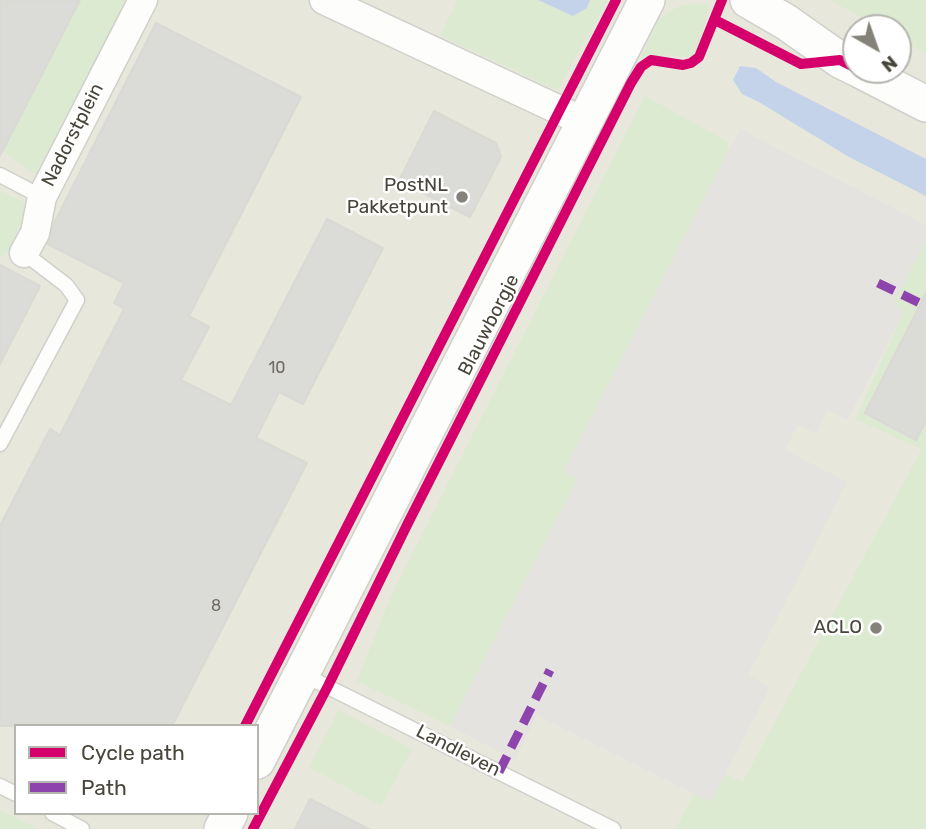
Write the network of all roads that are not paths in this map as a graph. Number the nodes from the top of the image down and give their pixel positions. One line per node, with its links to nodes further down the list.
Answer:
1 (143, 0): 10 (street, Nadorstplein)
2 (324, 0): 8 (street)
3 (647, 0): 8 (street, Blauwborgje)
4 (748, 0): 5 (street)
5 (842, 61)
6 (887, 84): 7 (street)
7 (926, 104)
8 (585, 122): 13 (street, Blauwborgje)
9 (0, 175): 10 (lane)
10 (41, 197): 11 (street, Nadorstplein)
11 (24, 253): 12 (lane, Nadorstplein)
12 (0, 444)
13 (302, 674): 14 (street, Blauwborgje); 17 (lane, Landleven)
14 (259, 757)
15 (56, 815): 16 (lane)
16 (82, 829)
17 (613, 829)

